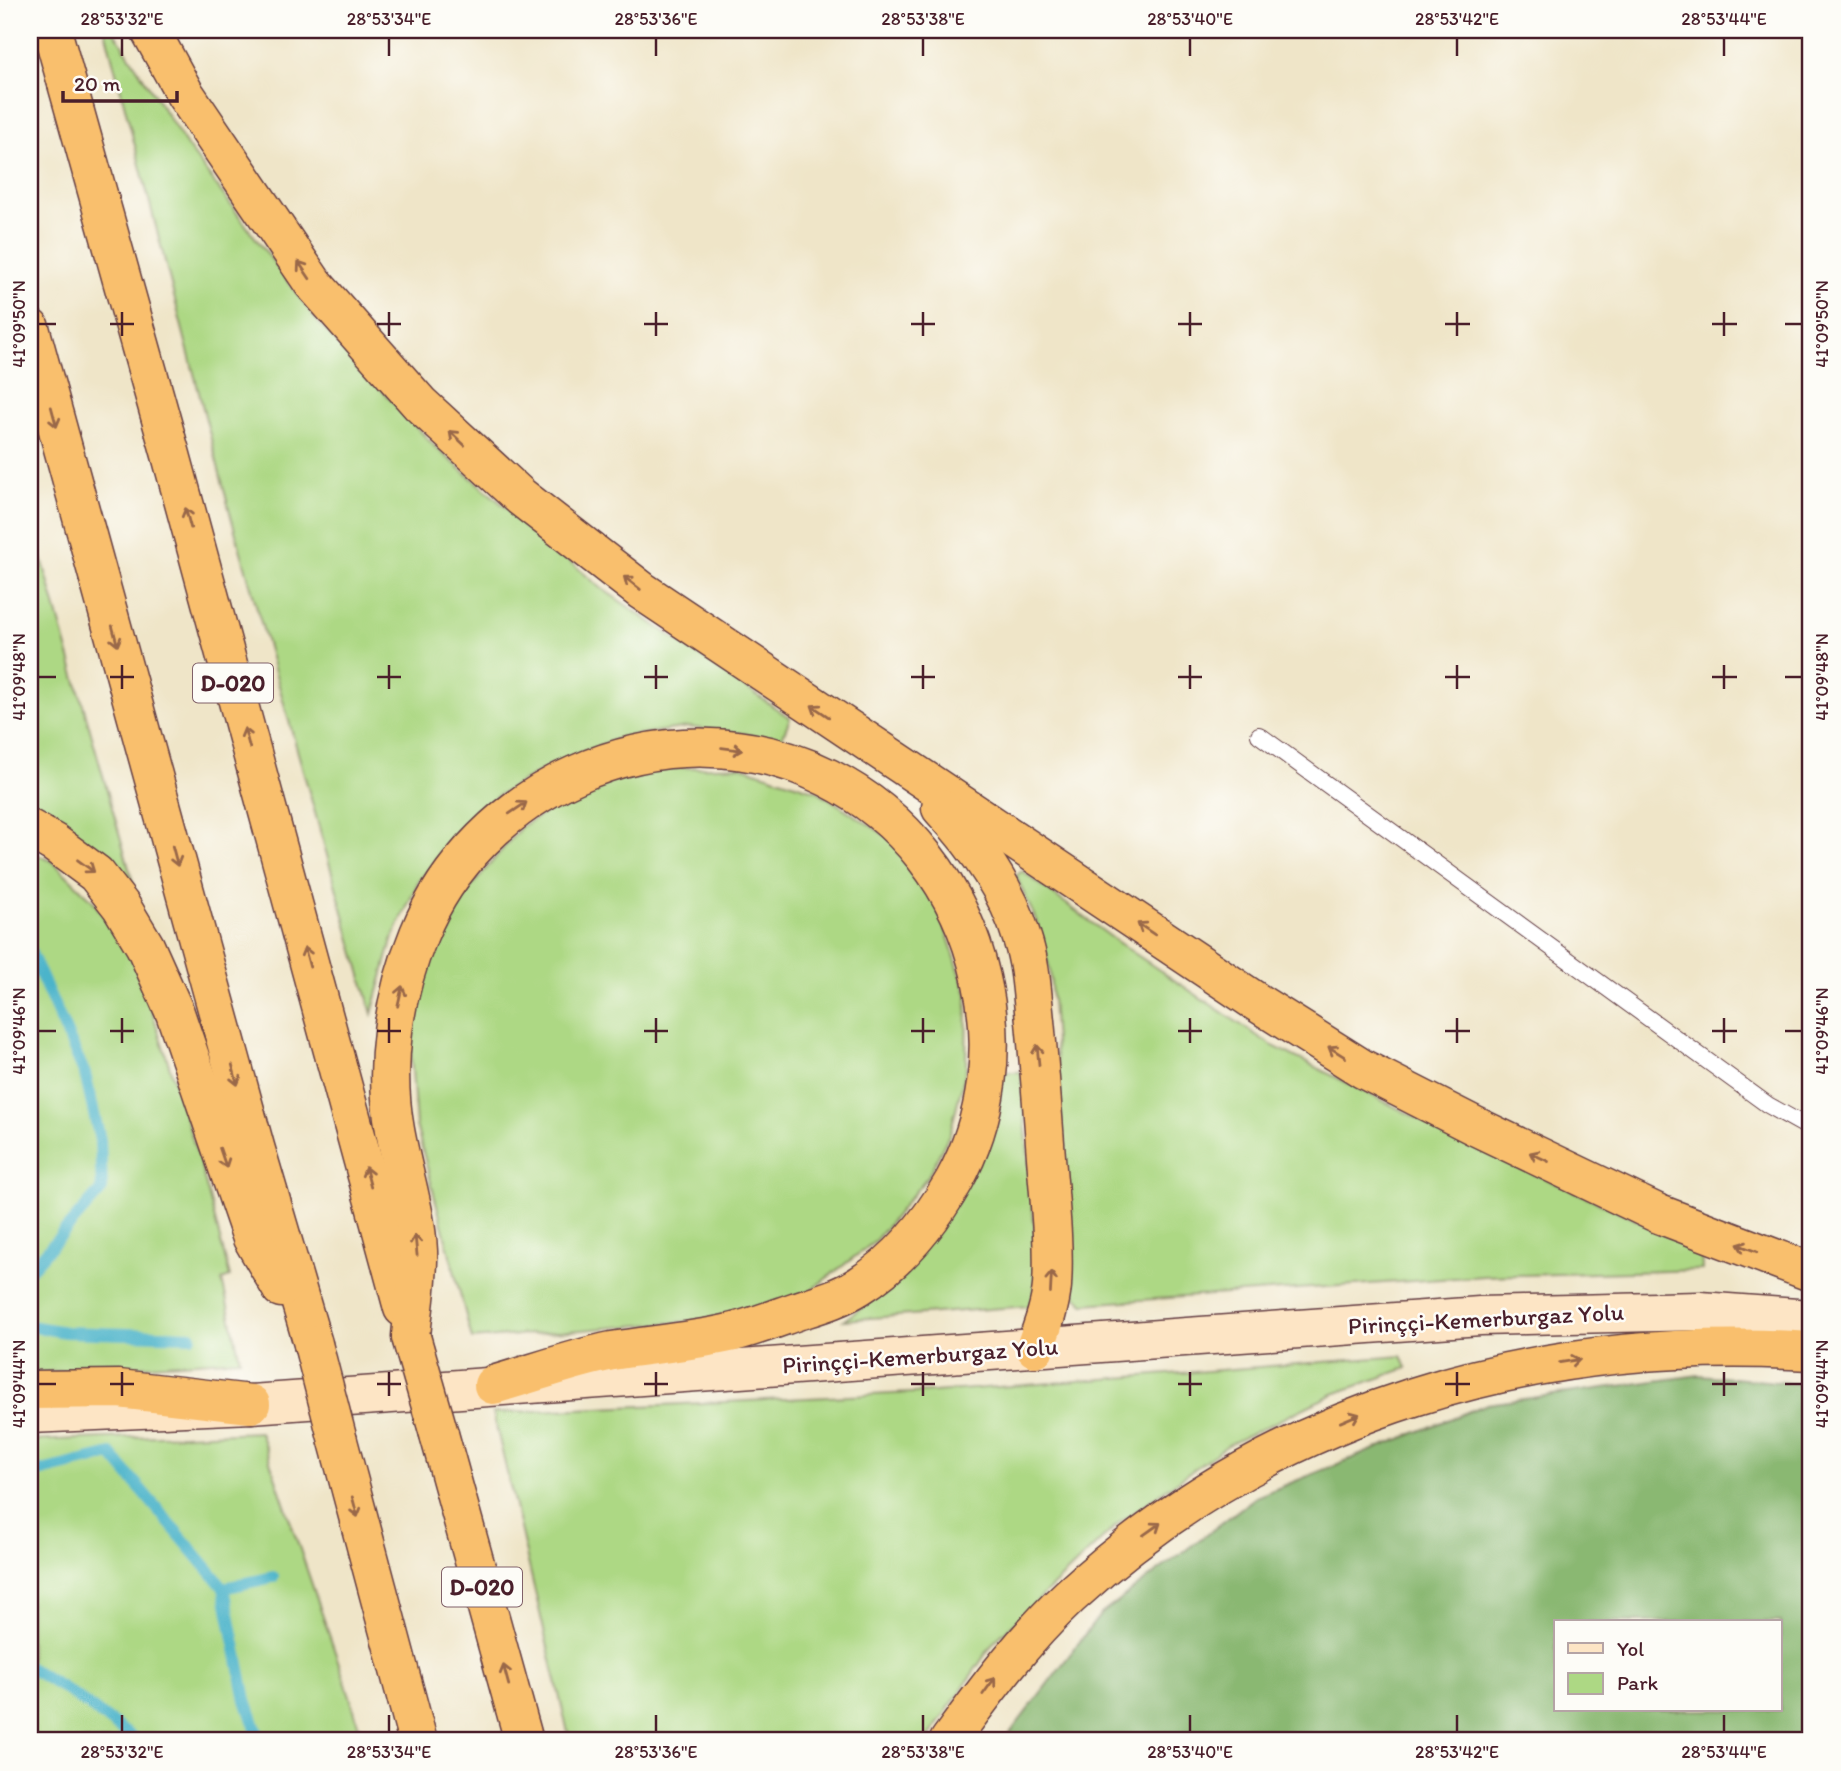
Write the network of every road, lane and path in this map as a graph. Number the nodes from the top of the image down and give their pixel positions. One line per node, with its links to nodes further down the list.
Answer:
1 (52, 30): 10 (highway, D-020, one-way to 1)
2 (150, 30): 5 (highway, one-way to 2)
3 (30, 328): 11 (highway, one-way to 11)
4 (1259, 735): 7 (lane)
5 (876, 749): 8 (highway, one-way to 5); 12 (highway, one-way to 5)
6 (30, 829): 11 (highway, one-way to 11)
7 (1811, 1129)
8 (1811, 1272)
9 (1811, 1319): 12 (main road, Pirinççi-Kemerburgaz Yolu)
10 (411, 1337): 14 (highway, one-way to 14); 19 (highway, D-020, one-way to 10, bridge)
11 (313, 1344): 18 (highway, one-way to 18, bridge)
12 (1035, 1348): 14 (main road, Pirinççi-Kemerburgaz Yolu)
13 (1811, 1351): 20 (highway, one-way to 13)
14 (493, 1385): 16 (main road, Pirinççi-Kemerburgaz Yolu)
15 (30, 1390): 16 (highway)
16 (251, 1404): 17 (main road, Pirinççi-Kemerburgaz Yolu)
17 (30, 1414)
18 (418, 1741)
19 (524, 1741)
20 (949, 1741)

